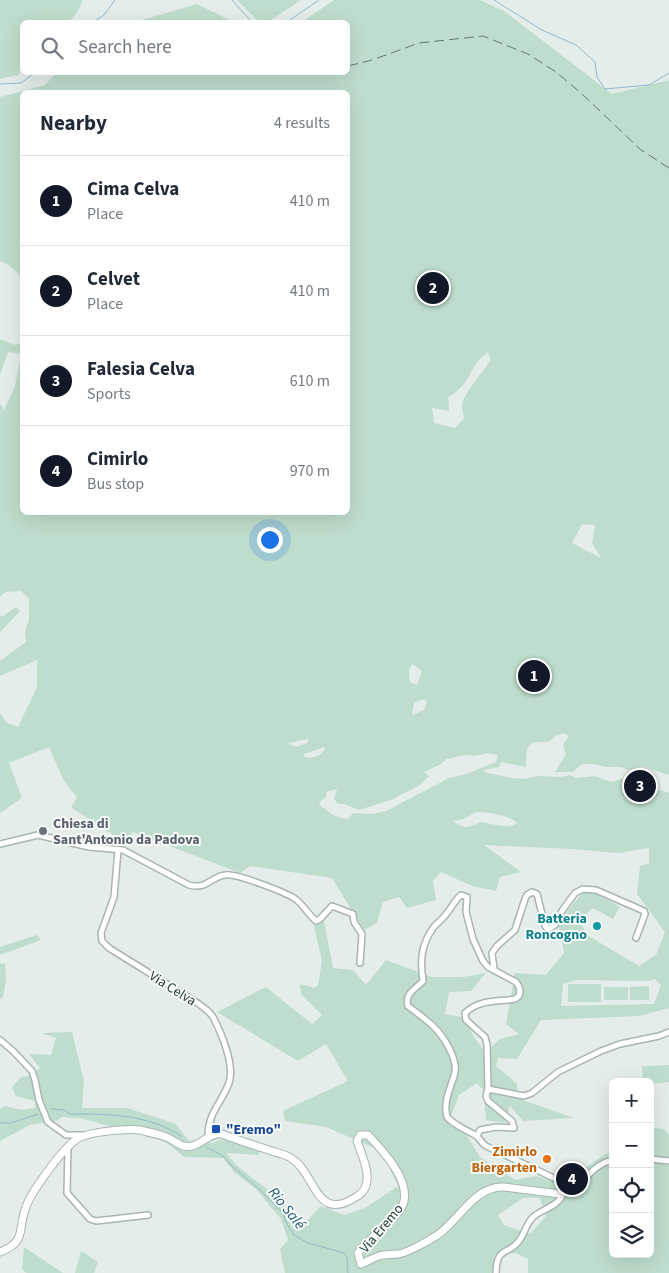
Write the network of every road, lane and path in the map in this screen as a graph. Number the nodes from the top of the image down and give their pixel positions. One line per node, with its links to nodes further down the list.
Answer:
1 (0, 844): 2 (street)
2 (118, 850): 4 (street); 10 (street, Via Celva)
3 (636, 938): 5 (street)
4 (360, 963)
5 (494, 969): 8 (street); 11 (street)
6 (669, 1032): 8 (street)
7 (0, 1040): 9 (street)
8 (488, 1089): 11 (street)
9 (90, 1135): 10 (street, Via Eremo); 12 (street, Via Eremo)
10 (208, 1136): 16 (street, Via Eremo)
11 (477, 1136): 16 (street)
12 (68, 1147): 17 (street); 18 (street, Via Eremo)
13 (654, 1159): 15 (street)
14 (609, 1160): 16 (street)
15 (669, 1161)
16 (565, 1191): 19 (street)
17 (148, 1215)
18 (0, 1252)
19 (496, 1273)

